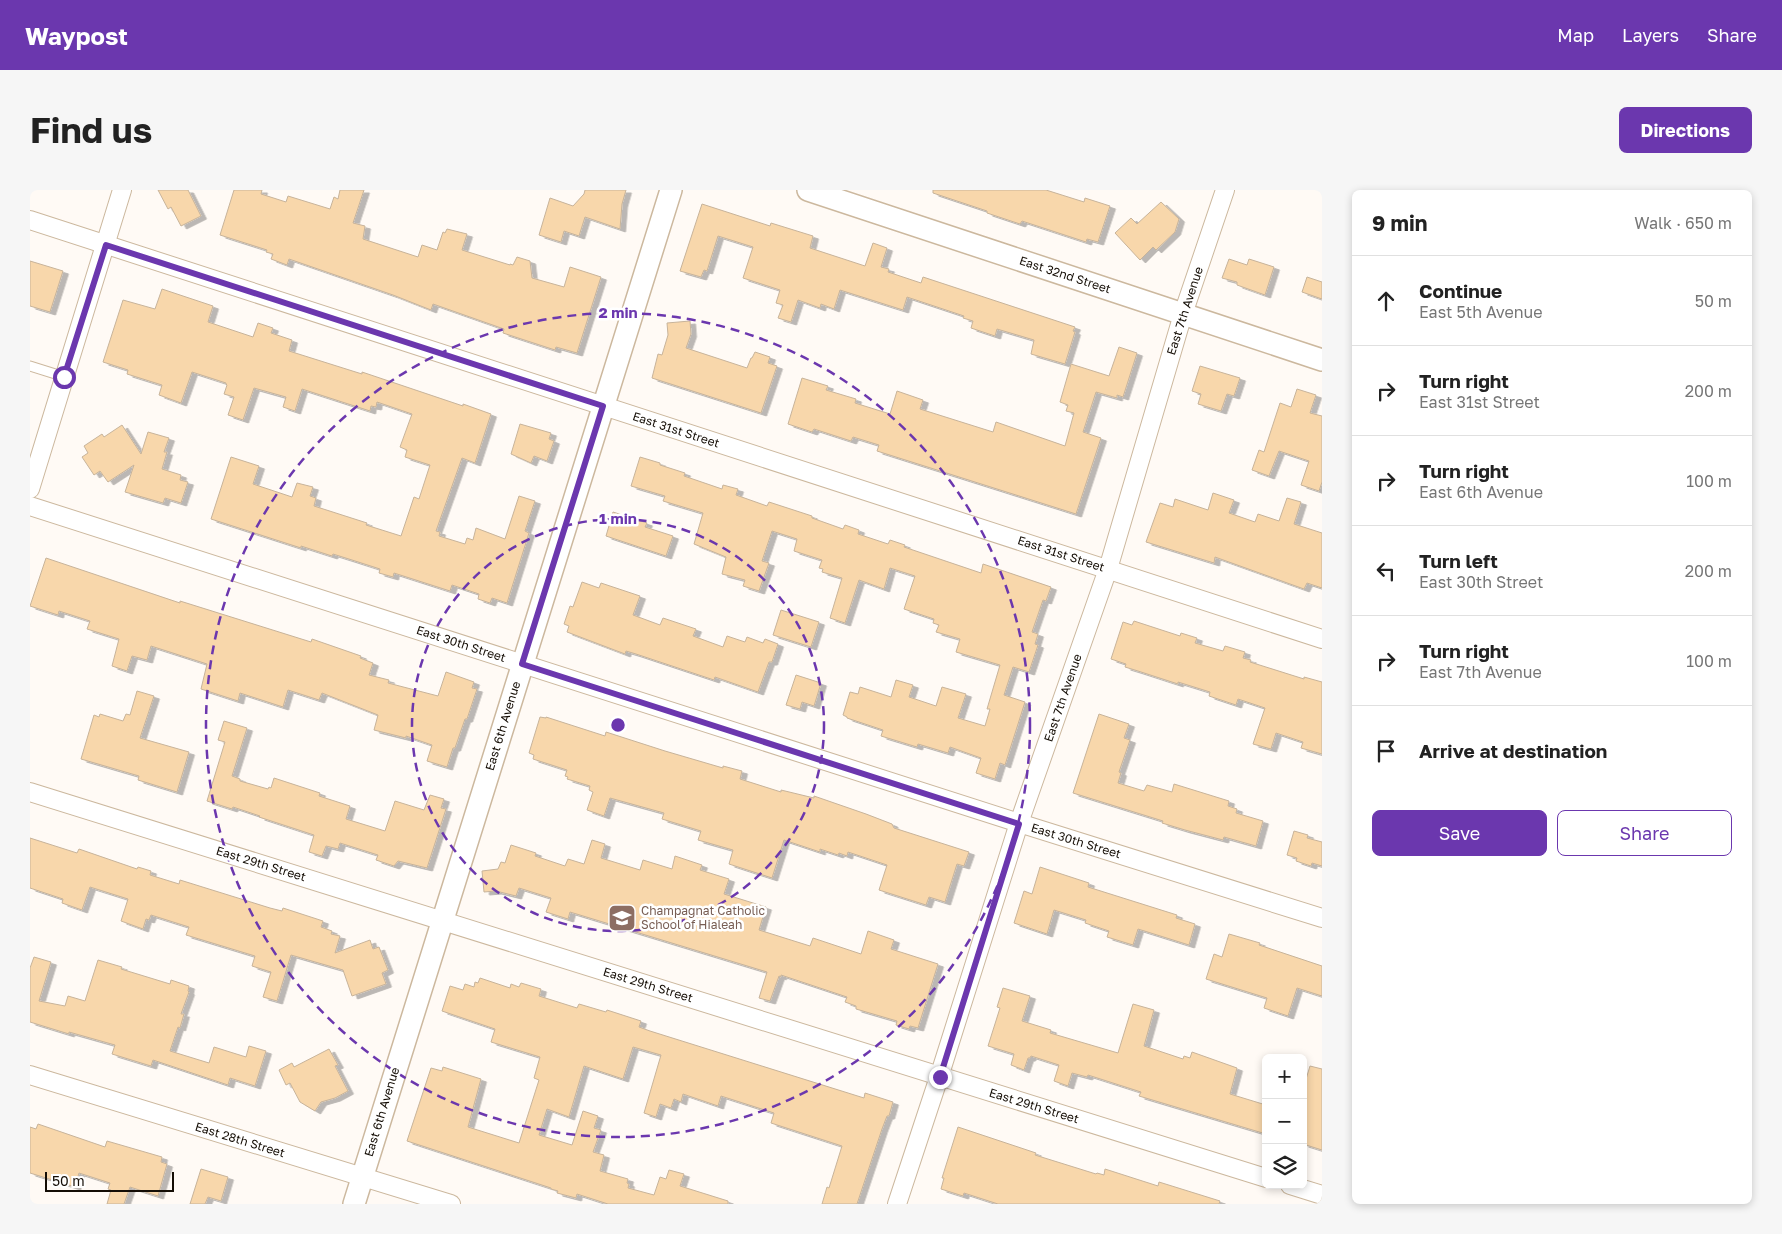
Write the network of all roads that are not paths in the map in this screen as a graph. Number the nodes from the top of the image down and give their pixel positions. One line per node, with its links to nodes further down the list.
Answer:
1 (122, 190): 6 (street)
2 (671, 190): 11 (street, East 6th Avenue)
3 (808, 190): 7 (street, East 32nd Street)
4 (1224, 190): 7 (street, East 7th Avenue)
5 (30, 220): 6 (street, East 31st Street)
6 (106, 245): 10 (street); 11 (street, East 31st Street)
7 (1183, 314): 8 (street, East 32nd Street); 14 (street, East 7th Avenue)
8 (1322, 360)
9 (30, 366): 10 (lane)
10 (64, 377): 12 (street)
11 (603, 406): 14 (street, East 31st Street); 16 (street, East 6th Avenue)
12 (30, 489)
13 (30, 506): 16 (street, East 30th Street)
14 (1108, 569): 15 (street, East 31st Street); 18 (street, East 7th Avenue)
15 (1322, 639)
16 (522, 664): 18 (street, East 30th Street); 20 (street, East 6th Avenue)
17 (30, 792): 20 (street, East 29th Street)
18 (1019, 824): 19 (street, East 30th Street); 22 (street, East 7th Avenue)
19 (1322, 918)
20 (442, 920): 22 (street, East 29th Street); 23 (street, East 6th Avenue)
21 (30, 1075): 23 (street, East 28th Street)
22 (940, 1077): 24 (street, East 29th Street); 29 (street, East 7th Avenue)
23 (362, 1177): 27 (street, East 6th Avenue); 28 (street, East 28th Street)
24 (1262, 1177)
25 (1303, 1189): 26 (street)
26 (1322, 1195)
27 (354, 1204)
28 (451, 1204)
29 (897, 1204)

